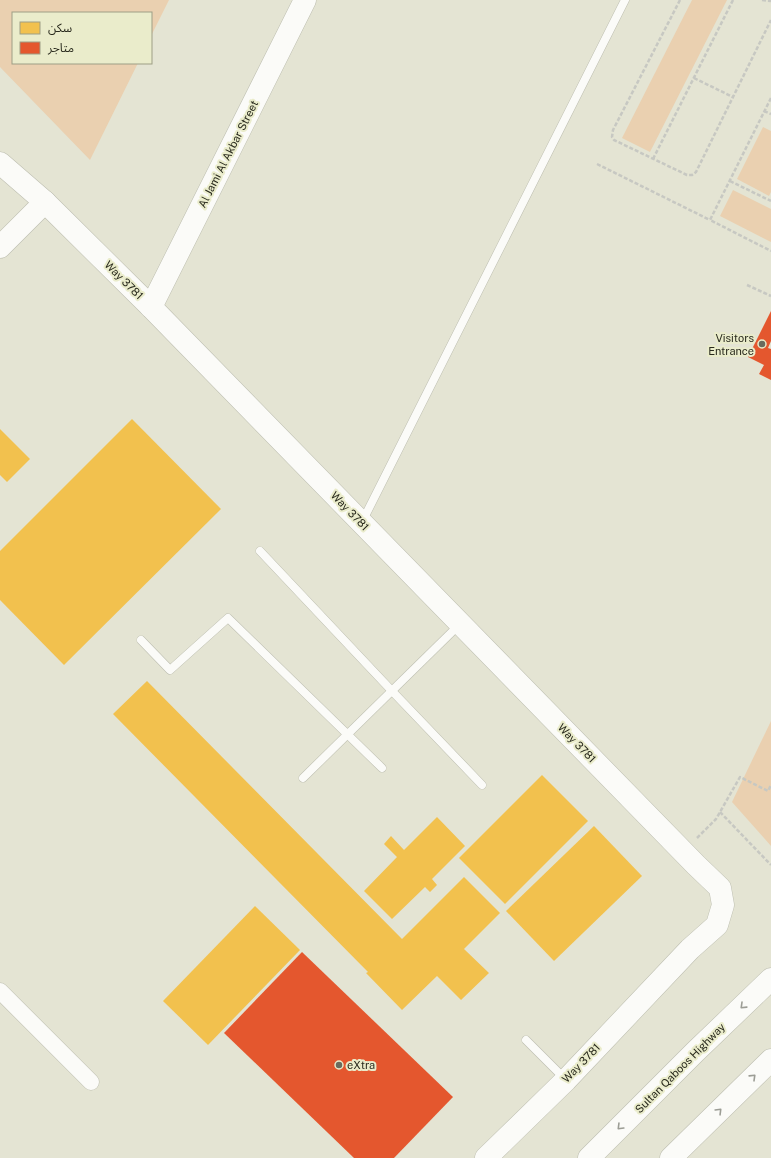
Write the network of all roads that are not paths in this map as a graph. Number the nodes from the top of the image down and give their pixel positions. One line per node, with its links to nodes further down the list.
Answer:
1 (304, 0): 6 (main road, Al Jami Al Akbar Street)
2 (625, 0): 7 (lane)
3 (0, 163): 4 (main road, Way 3781)
4 (45, 202): 5 (main road); 6 (main road, Way 3781)
5 (0, 247)
6 (151, 307): 7 (main road, Way 3781)
7 (362, 523): 9 (main road, Way 3781)
8 (260, 551): 11 (lane)
9 (461, 624): 11 (lane); 20 (main road, Way 3781)
10 (141, 640): 12 (lane)
11 (392, 691): 12 (lane); 15 (lane)
12 (347, 734): 13 (lane); 14 (lane)
13 (382, 768)
14 (303, 778)
15 (482, 785)
16 (771, 979): 24 (main road, Sultan Qaboos Highway, one-way to 24)
17 (0, 991): 21 (street)
18 (526, 1040): 20 (lane)
19 (771, 1060): 22 (main road, one-way to 19)
20 (566, 1080): 23 (main road, Way 3781)
21 (90, 1082)
22 (700, 1129): 25 (main road); 26 (street)
23 (486, 1158)
24 (589, 1158)
25 (671, 1158)
26 (680, 1158)

